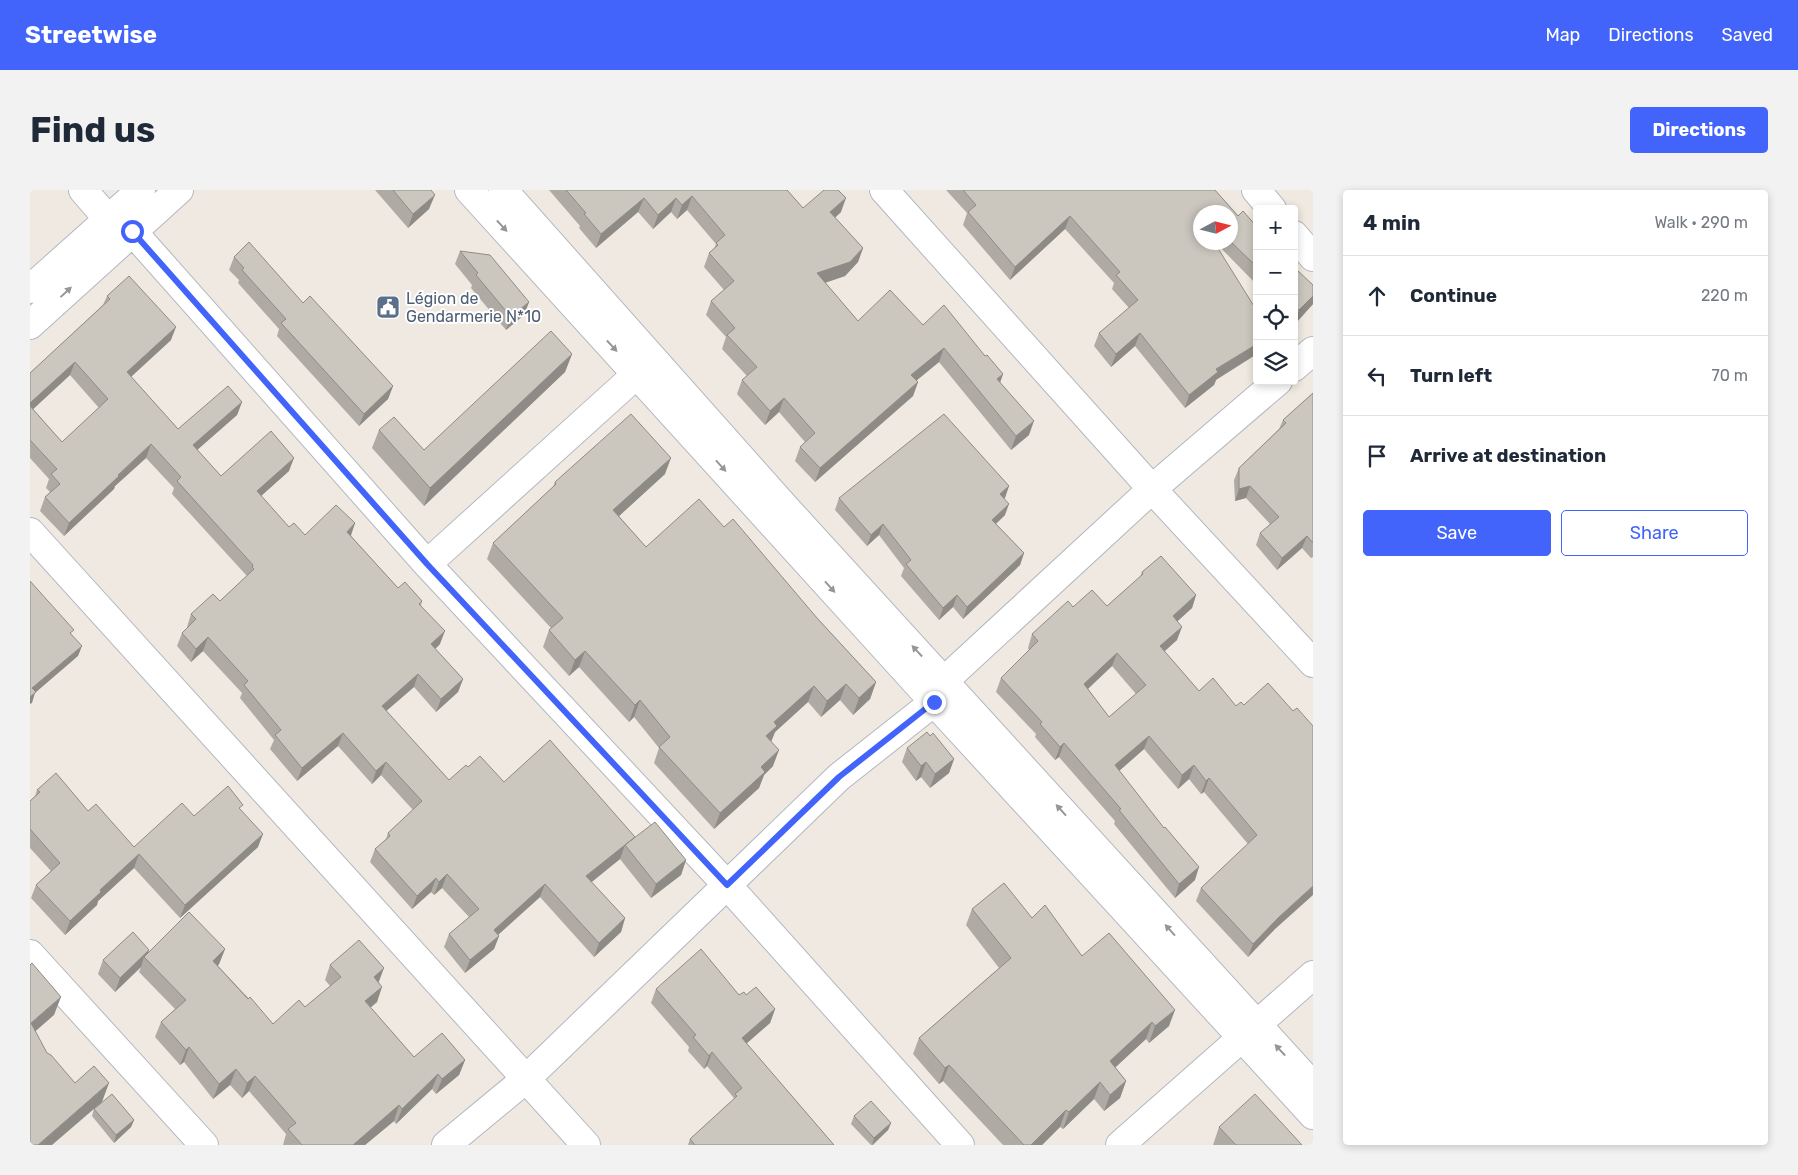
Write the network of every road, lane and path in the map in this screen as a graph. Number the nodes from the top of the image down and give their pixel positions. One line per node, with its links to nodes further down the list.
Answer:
1 (83, 190): 9 (street)
2 (141, 190): 9 (street)
3 (179, 190): 10 (street)
4 (469, 190): 17 (street, one-way to 17)
5 (503, 190): 23 (street, one-way to 5)
6 (884, 190): 19 (street)
7 (1256, 190): 8 (street)
8 (1269, 205)
9 (108, 219): 13 (street)
10 (132, 231): 14 (street, one-way to 10); 21 (street)
11 (1298, 240): 12 (street)
12 (1313, 257)
13 (30, 289)
14 (30, 325)
15 (1313, 351): 16 (street)
16 (1298, 364)
17 (637, 374): 21 (street); 23 (street, one-way to 23)
18 (1273, 385): 19 (street)
19 (1152, 488): 22 (street); 23 (street)
20 (30, 532): 28 (street)
21 (427, 564): 24 (street)
22 (1313, 663)
23 (939, 691): 24 (street); 27 (street)
24 (727, 885): 28 (street); 34 (street)
25 (30, 954): 31 (street)
26 (1313, 975): 27 (street)
27 (1249, 1032): 29 (street, one-way to 27); 30 (street); 35 (street)
28 (527, 1078): 32 (street); 33 (street)
29 (1313, 1086)
30 (1313, 1115)
31 (204, 1145)
32 (446, 1145)
33 (586, 1145)
34 (960, 1145)
35 (1120, 1145)

